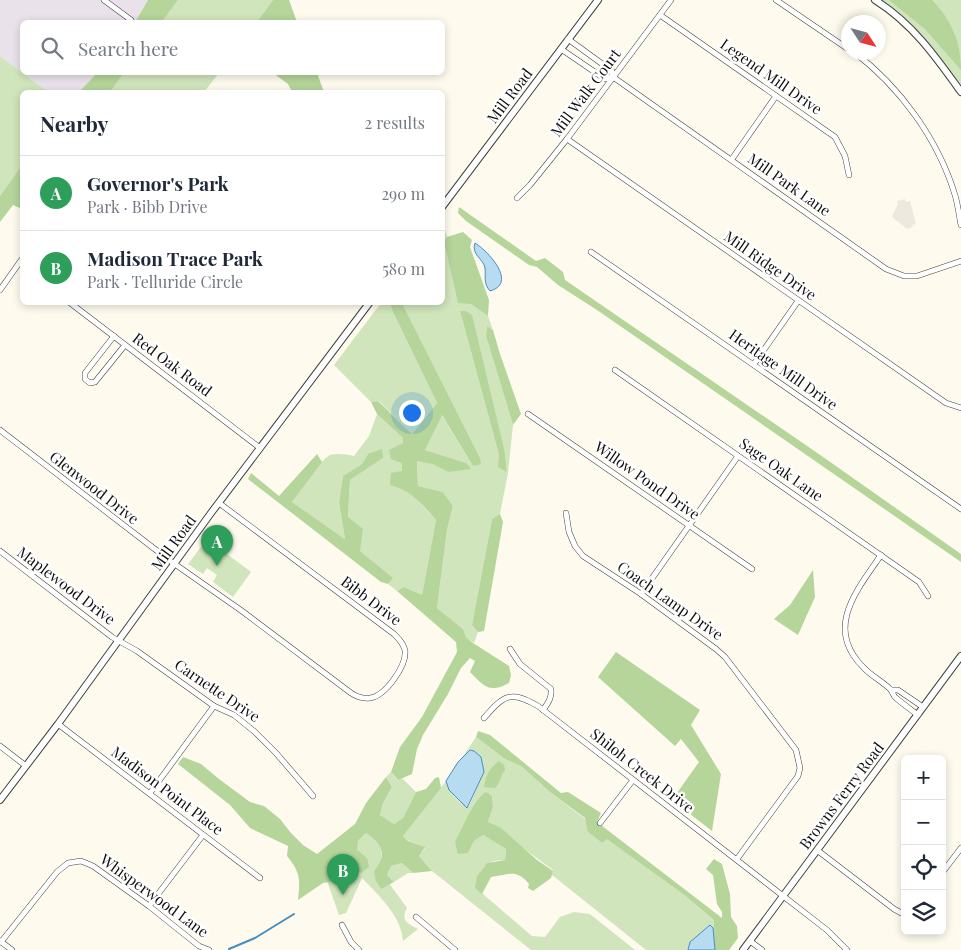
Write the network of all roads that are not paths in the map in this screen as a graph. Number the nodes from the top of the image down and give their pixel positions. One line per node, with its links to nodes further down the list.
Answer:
1 (104, 0): 7 (street)
2 (598, 0): 8 (street, Mill Road)
3 (671, 0): 6 (street, Mill Walk Court)
4 (776, 0): 9 (street)
5 (875, 0): 13 (street)
6 (660, 14): 12 (street, Mill Walk Court); 14 (street, Legend Mill Drive)
7 (131, 20)
8 (568, 40): 10 (street, Mill Road); 12 (street, Mill Park Lane)
9 (841, 44)
10 (561, 49): 12 (street, Mill Park Lane); 20 (street, Mill Road)
11 (864, 60): 18 (street)
12 (613, 77): 15 (street, Mill Walk Court); 16 (street, Mill Park Lane)
13 (961, 92)
14 (776, 96): 16 (street); 17 (street, Legend Mill Drive)
15 (567, 139): 19 (street, Mill Walk Court); 27 (street, Mill Ridge Drive)
16 (732, 159): 24 (street, Mill Park Lane)
17 (848, 175)
18 (958, 195): 21 (street)
19 (517, 198)
20 (445, 203)
21 (959, 206): 22 (street)
22 (961, 225)
23 (591, 252): 32 (street, Heritage Mill Drive)
24 (961, 261)
25 (20, 266): 26 (street)
26 (0, 290)
27 (798, 301): 32 (street); 34 (street, Mill Ridge Drive)
28 (73, 305): 30 (street, Red Oak Road)
29 (368, 305): 37 (street, Mill Road)
30 (114, 336): 31 (street, Red Oak Road); 31 (street)
31 (125, 345): 37 (street, Red Oak Road)
32 (754, 364): 40 (street, Heritage Mill Drive)
33 (615, 370): 38 (street, Sage Oak Lane)
34 (961, 408)
35 (528, 414): 42 (street, Willow Pond Drive)
36 (0, 430): 45 (street, Glenwood Drive)
37 (260, 448): 39 (street, Mill Road)
38 (738, 456): 42 (street); 44 (street, Sage Oak Lane)
39 (219, 502): 45 (street, Mill Road); 45 (street, Bibb Drive)
40 (961, 509)
41 (566, 513): 47 (street, Coach Lamp Drive)
42 (688, 525): 46 (street, Willow Pond Drive); 47 (street)
43 (0, 551): 49 (street, Maplewood Drive)
44 (881, 555): 48 (street, Sage Oak Lane); 52 (street)
45 (174, 564): 49 (street, Mill Road)
46 (752, 569)
47 (641, 594): 69 (street, Coach Lamp Drive)
48 (928, 596)
49 (118, 640): 53 (street, Carnette Drive); 58 (street, Mill Road)
50 (510, 649): 55 (street)
51 (961, 656): 54 (street, Browns Ferry Road)
52 (891, 690): 54 (street); 56 (street)
53 (214, 706): 62 (street); 63 (street, Carnette Drive)
54 (923, 708): 56 (street, Browns Ferry Road)
55 (543, 710): 57 (street, Shiloh Creek Drive); 61 (street, Shiloh Creek Drive)
56 (918, 715): 68 (street, Browns Ferry Road)
57 (484, 718)
58 (58, 724): 60 (street, Mill Road); 62 (street, Madison Point Place)
59 (0, 746): 60 (street)
60 (26, 766): 64 (street, Mill Road)
61 (632, 780): 65 (street); 69 (street, Shiloh Creek Drive)
62 (150, 793): 66 (street, Madison Point Place)
63 (313, 796)
64 (0, 800)
65 (600, 824)
66 (204, 835): 71 (street, Madison Point Place); 73 (street)
67 (961, 848): 70 (street)
68 (817, 850): 72 (street, Browns Ferry Road); 74 (street)
69 (737, 859): 72 (street, Shiloh Creek Drive)
70 (946, 868)
71 (260, 878)
72 (783, 896): 78 (street, Browns Ferry Road); 85 (street, Shiloh Creek Drive)
73 (149, 906): 77 (street, Whisperwood Lane); 80 (street, Whisperwood Lane)
74 (901, 912)
75 (416, 916): 82 (street)
76 (342, 925): 81 (street)
77 (1, 941): 79 (street)
78 (750, 941): 83 (street, Browns Ferry Road); 84 (street)
79 (12, 950)
80 (209, 950)
81 (359, 950)
82 (455, 950)
83 (743, 950)
84 (762, 950)
85 (847, 950)

